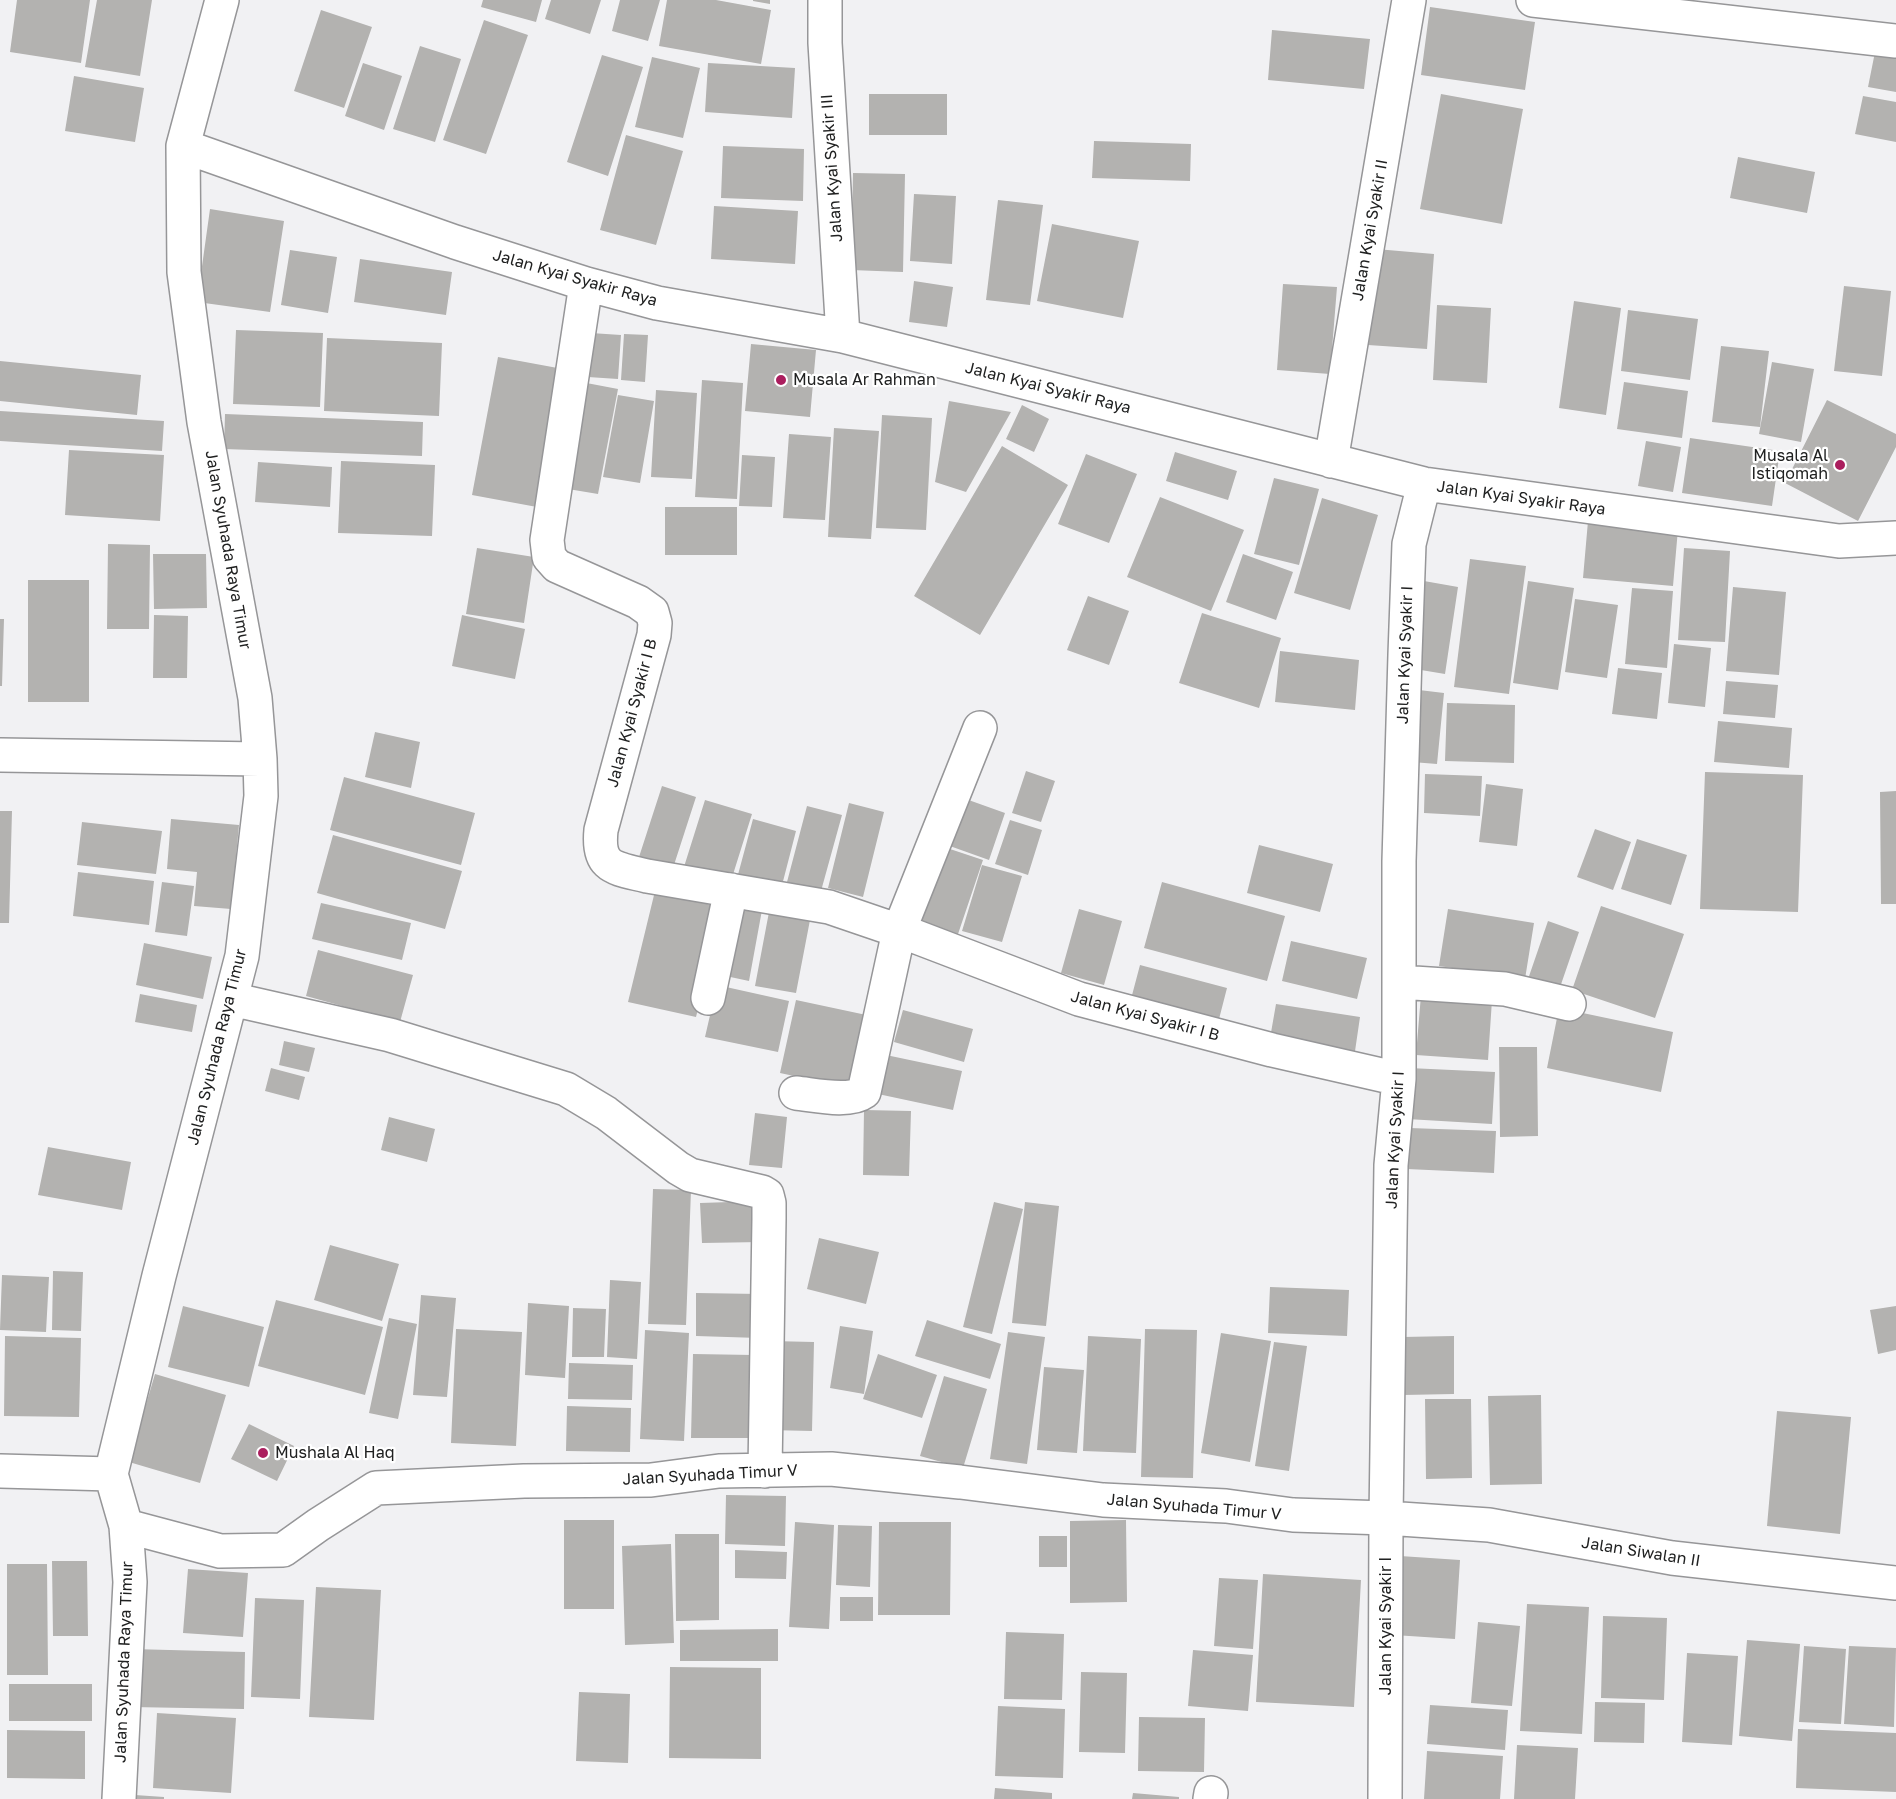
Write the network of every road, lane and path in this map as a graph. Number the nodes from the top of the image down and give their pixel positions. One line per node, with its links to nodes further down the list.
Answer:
1 (222, 0): 6 (street, Jalan Syuhada Raya Timur)
2 (825, 0): 8 (street, Jalan Kyai Syakir III)
3 (1409, 0): 9 (street, Jalan Kyai Syakir II)
4 (1533, 0): 5 (street)
5 (1896, 41)
6 (183, 146): 7 (street, Jalan Kyai Syakir Raya); 14 (street, Jalan Syuhada Raya Timur)
7 (586, 284): 8 (street, Jalan Kyai Syakir Raya); 15 (street, Jalan Kyai Syakir I B)
8 (843, 336): 9 (street, Jalan Kyai Syakir Raya)
9 (1331, 461): 10 (street, Jalan Kyai Syakir Raya)
10 (1424, 484): 11 (street, Jalan Kyai Syakir Raya); 17 (street, Jalan Kyai Syakir I)
11 (1896, 538)
12 (980, 728): 16 (street)
13 (0, 755): 14 (street)
14 (260, 759): 19 (street, Jalan Syuhada Raya Timur)
15 (731, 890): 16 (street, Jalan Kyai Syakir I B); 18 (street)
16 (899, 931): 21 (street, Jalan Kyai Syakir I B); 22 (street)
17 (1399, 982): 20 (street); 21 (street, Jalan Kyai Syakir I)
18 (708, 998)
19 (231, 999): 24 (street); 25 (street, Jalan Syuhada Raya Timur)
20 (1569, 1004)
21 (1399, 1079): 26 (street, Jalan Kyai Syakir I)
22 (796, 1093)
23 (0, 1471): 25 (street)
24 (765, 1471): 26 (street, Jalan Syuhada Timur V); 27 (street, Jalan Syuhada Timur V)
25 (111, 1474): 27 (street, Jalan Syuhada Raya Timur)
26 (1386, 1518): 28 (street, Jalan Siwalan II); 30 (street, Jalan Kyai Syakir I)
27 (126, 1526): 29 (street, Jalan Syuhada Raya Timur)
28 (1896, 1583)
29 (119, 1799)
30 (1385, 1799)

